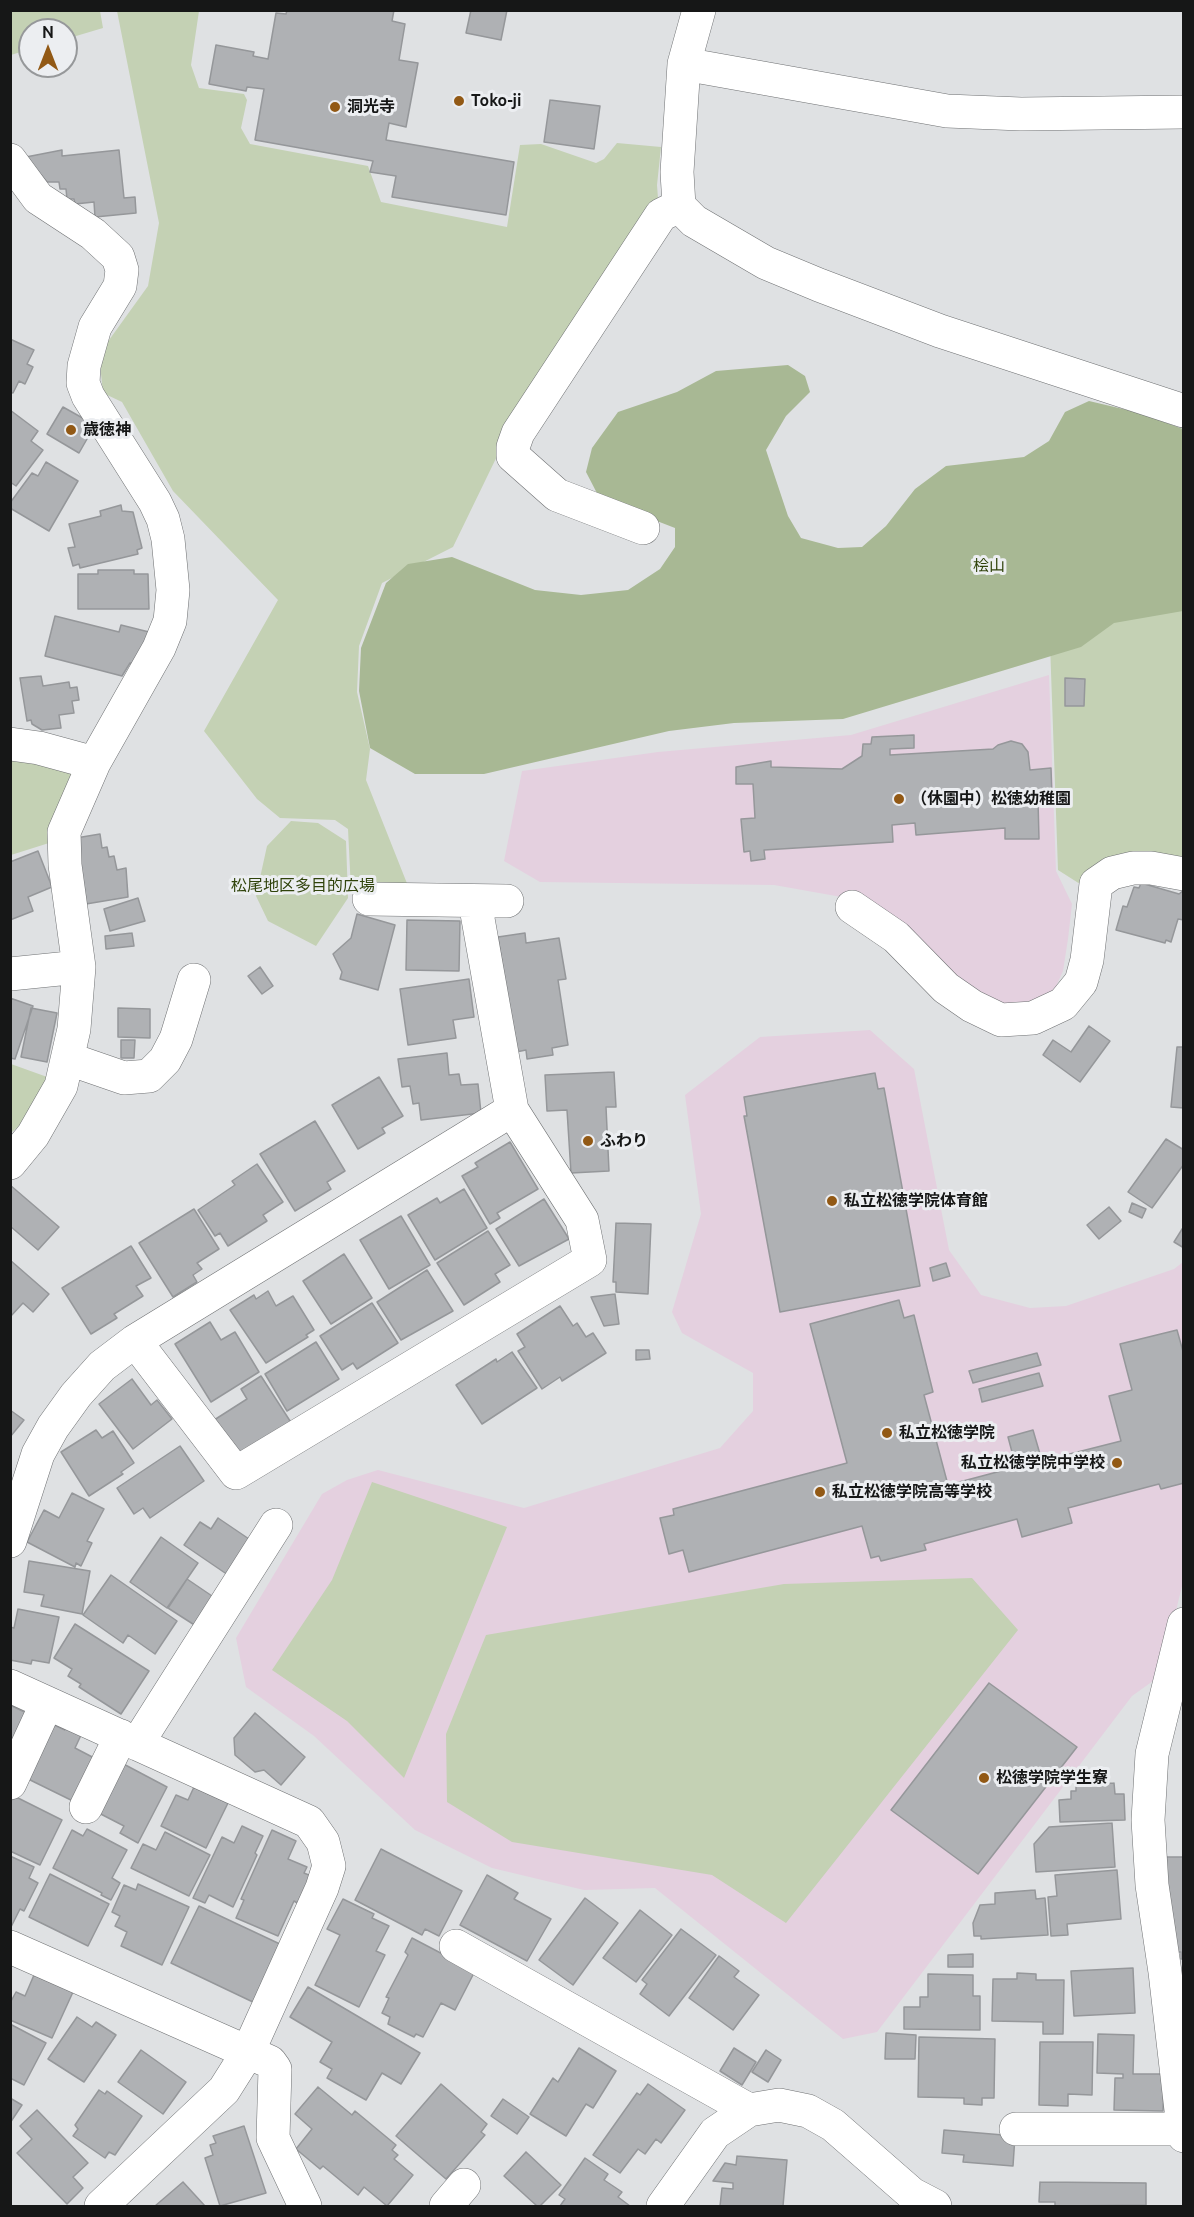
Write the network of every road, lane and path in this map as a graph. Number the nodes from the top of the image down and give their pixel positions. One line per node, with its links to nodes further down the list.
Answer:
1 (699, 10): 2 (street)
2 (684, 64): 3 (street); 5 (street)
3 (1184, 112)
4 (10, 160): 9 (street)
5 (679, 206): 6 (street); 7 (street)
6 (1184, 411)
7 (643, 528)
8 (10, 744): 9 (street)
9 (94, 763): 13 (street)
10 (1184, 874): 12 (street)
11 (369, 899): 17 (street)
12 (852, 907)
13 (79, 967): 14 (street); 16 (street)
14 (10, 974)
15 (194, 980): 16 (street)
16 (69, 1059): 18 (street)
17 (512, 1110): 19 (street); 19 (street)
18 (10, 1163)
19 (135, 1341): 21 (street)
20 (276, 1525): 25 (street)
21 (10, 1541)
22 (1184, 1624): 30 (street)
23 (10, 1686): 24 (street)
24 (47, 1703): 25 (street); 26 (street)
25 (129, 1740): 27 (street); 31 (street)
26 (10, 1783)
27 (86, 1808)
28 (456, 1946): 32 (street)
29 (10, 1947): 31 (street)
30 (1174, 1975): 34 (street)
31 (248, 2052): 36 (street); 37 (street)
32 (749, 2110): 35 (street); 38 (street)
33 (1016, 2128): 34 (street)
34 (1183, 2132)
35 (670, 2202)
36 (101, 2206)
37 (305, 2206)
38 (935, 2206)

